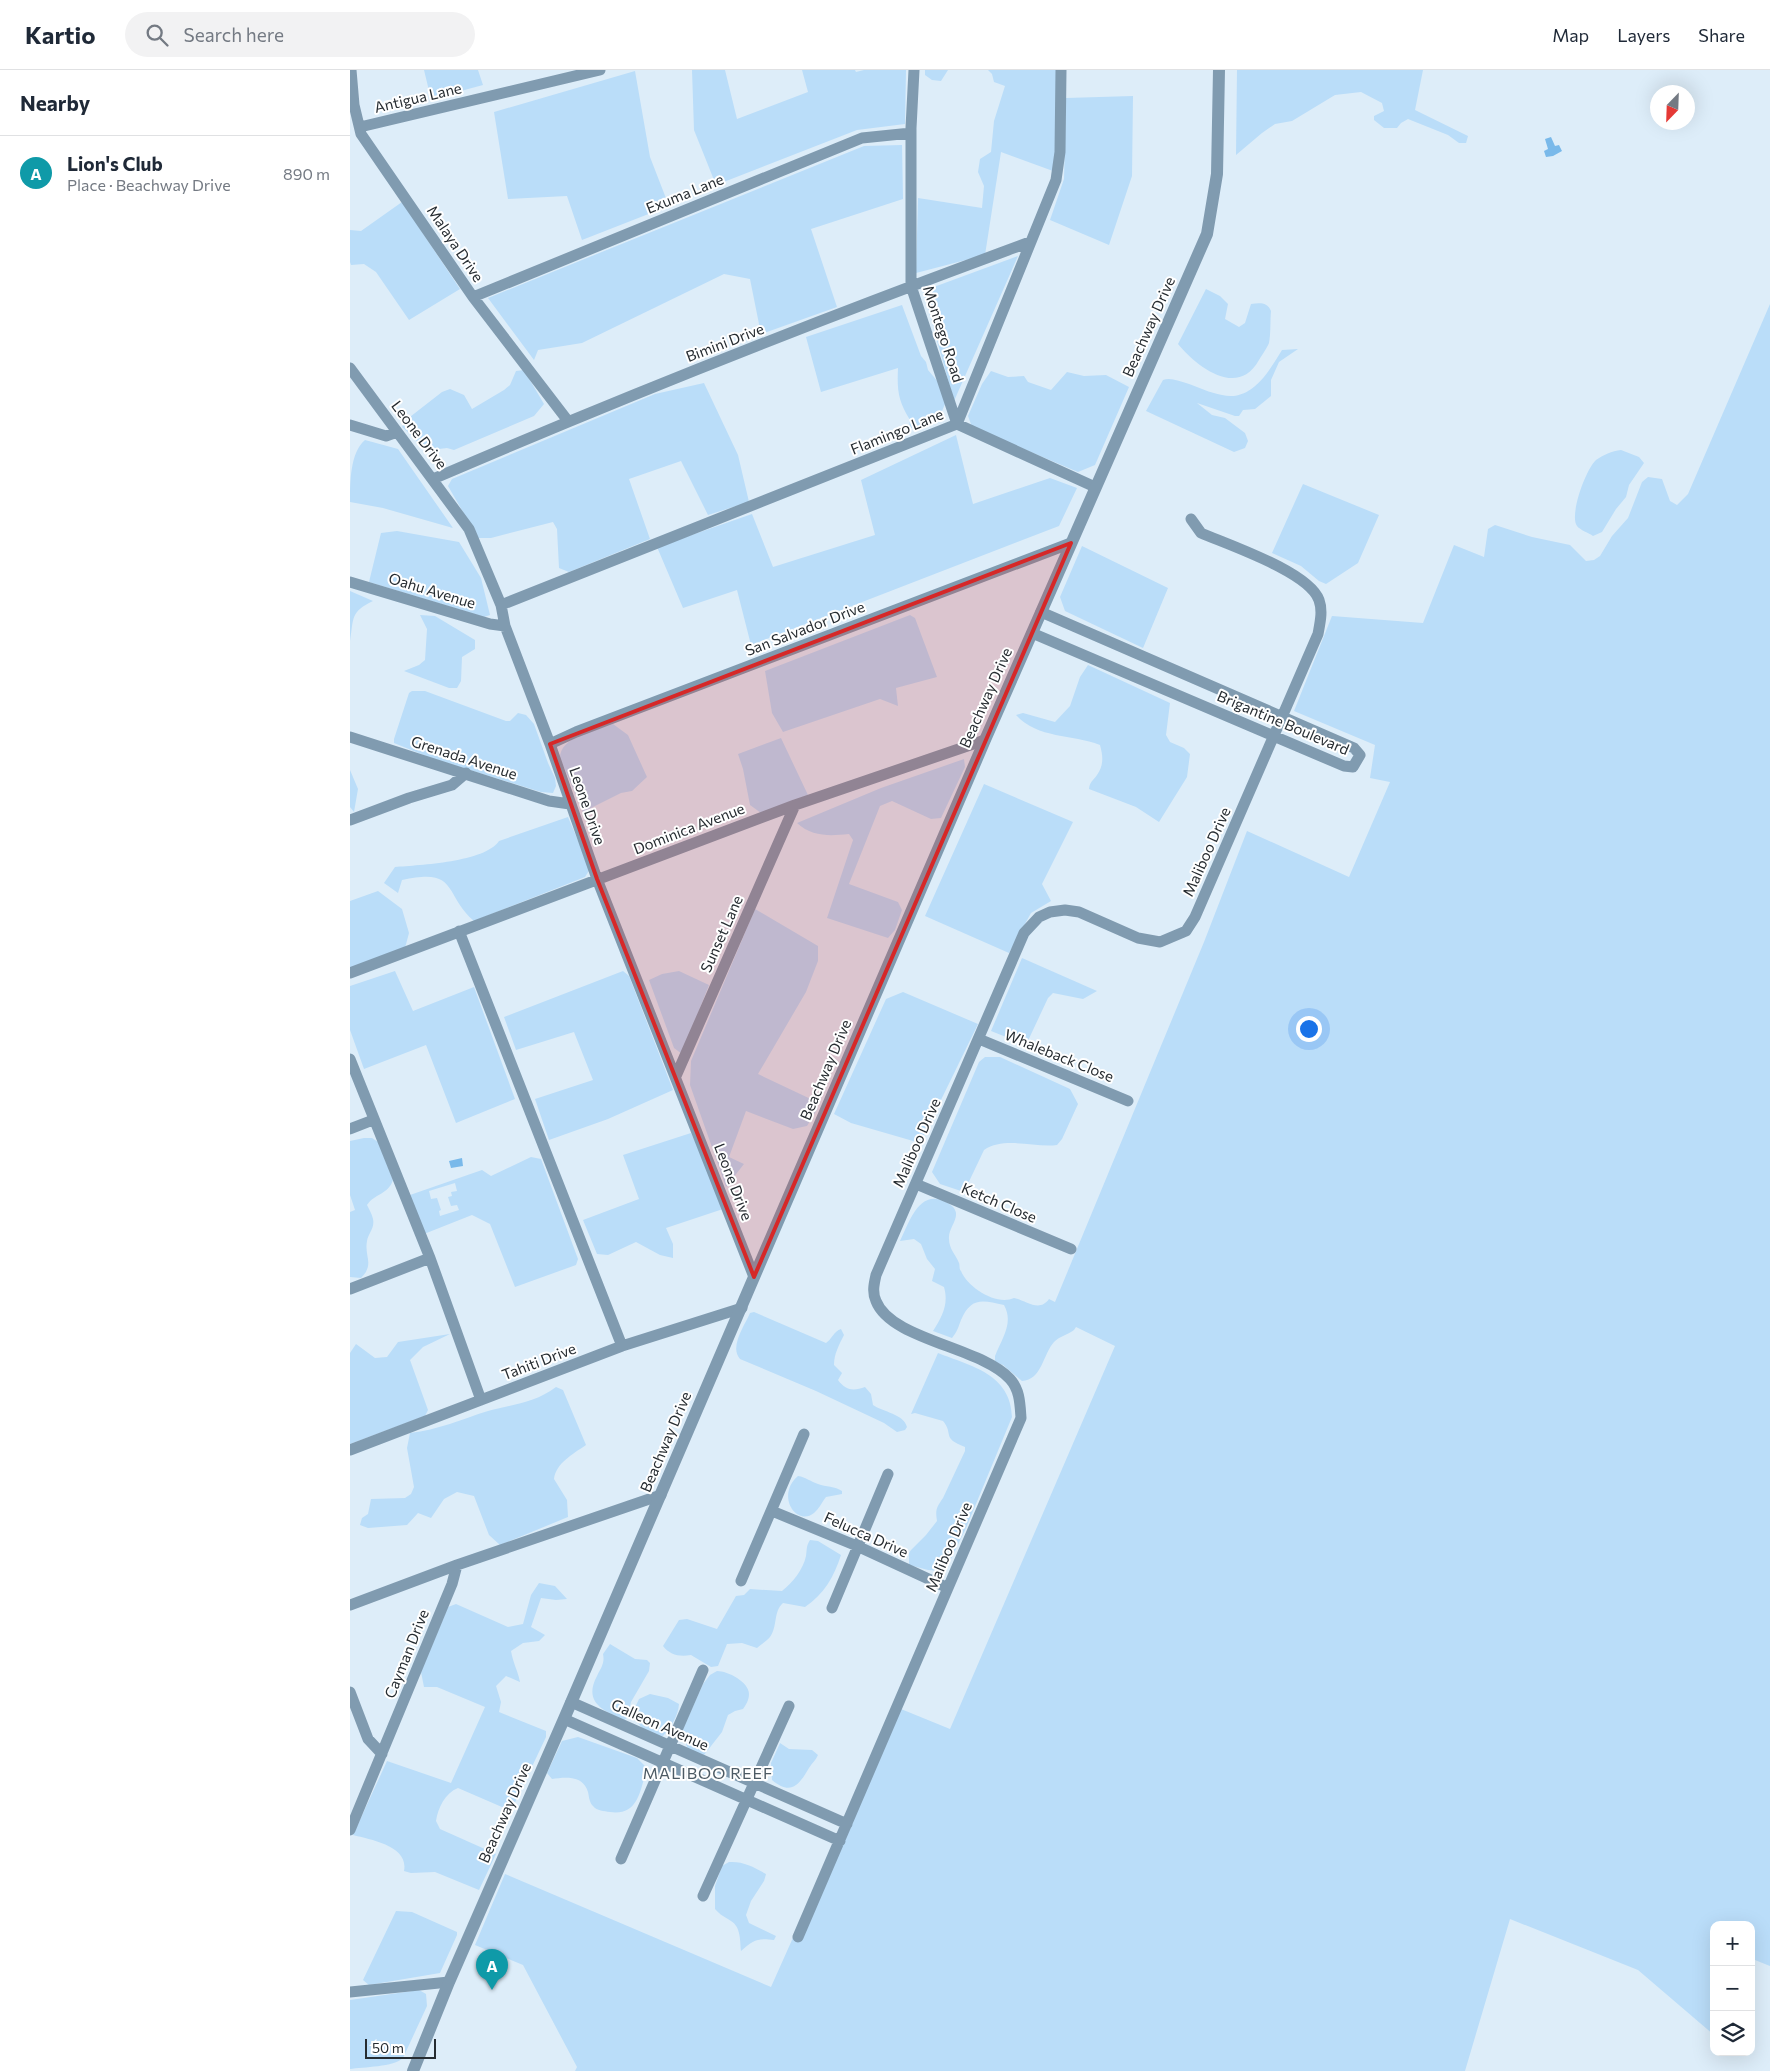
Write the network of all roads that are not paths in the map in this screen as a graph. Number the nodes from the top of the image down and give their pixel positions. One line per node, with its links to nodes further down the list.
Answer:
1 (351, 70): 6 (street, Malaya Drive)
2 (600, 70): 6 (street, Antigua Lane)
3 (914, 70): 7 (street, Montego Road)
4 (1060, 70): 8 (street, Flamingo Lane)
5 (1219, 70): 17 (street, Beachway Drive)
6 (360, 127): 10 (street, Malaya Drive)
7 (911, 133): 9 (street, Montego Road); 10 (street, Exuma Lane)
8 (1030, 242): 9 (street, Bimini Drive); 13 (street, Flamingo Lane)
9 (911, 286): 12 (street, Bimini Drive); 13 (street, Montego Road)
10 (473, 297): 12 (street, Malaya Drive)
11 (350, 368): 15 (street, Leone Drive)
12 (568, 421): 16 (street, Bimini Drive)
13 (957, 424): 17 (street); 21 (street, Flamingo Lane)
14 (350, 425): 15 (street)
15 (397, 432): 16 (street, Leone Drive)
16 (433, 478): 21 (street, Leone Drive)
17 (1095, 487): 19 (street, Beachway Drive)
18 (1191, 519): 25 (street, Maliboo Drive)
19 (1071, 543): 22 (street, Beachway Drive); 29 (street, San Salvador Drive)
20 (350, 582): 23 (street, Oahu Avenue)
21 (501, 605): 23 (street, Leone Drive)
22 (1041, 612): 24 (street, Beachway Drive); 25 (street, Brigantine Boulevard)
23 (505, 626): 29 (street, Leone Drive)
24 (1032, 633): 26 (street, Brigantine Boulevard); 28 (street, Beachway Drive)
25 (1283, 716): 26 (street, Maliboo Drive); 26 (street, Brigantine Boulevard)
26 (1274, 736): 37 (street, Maliboo Drive)
27 (350, 738): 30 (street, Grenada Avenue)
28 (985, 740): 32 (street, Dominica Avenue); 46 (street, Beachway Drive)
29 (550, 744): 31 (street, Leone Drive)
30 (466, 773): 31 (street, Grenada Avenue); 33 (street)
31 (570, 804): 34 (street, Leone Drive)
32 (796, 805): 34 (street, Dominica Avenue); 39 (street, Sunset Lane)
33 (350, 820)
34 (596, 879): 35 (street, Dominica Avenue); 39 (street, Leone Drive)
35 (459, 932): 36 (street, Dominica Avenue); 49 (street)
36 (350, 973)
37 (979, 1039): 40 (street, Whaleback Close); 43 (street, Maliboo Drive)
38 (350, 1059): 41 (street)
39 (676, 1076): 46 (street, Leone Drive)
40 (1128, 1100)
41 (373, 1120): 42 (street); 45 (street)
42 (350, 1129)
43 (916, 1184): 44 (street, Ketch Close); 59 (street, Maliboo Drive)
44 (1071, 1249)
45 (430, 1258): 47 (street); 50 (street)
46 (754, 1277): 48 (street, Beachway Drive)
47 (350, 1289)
48 (742, 1308): 49 (street, Tahiti Drive); 54 (street, Beachway Drive)
49 (622, 1346): 50 (street, Tahiti Drive)
50 (481, 1400): 52 (street, Tahiti Drive)
51 (804, 1434): 55 (street)
52 (350, 1450)
53 (888, 1474): 56 (street)
54 (660, 1495): 57 (street); 64 (street, Beachway Drive)
55 (772, 1511): 56 (street, Felucca Drive); 58 (street)
56 (857, 1546): 59 (street, Felucca Drive); 61 (street)
57 (457, 1565): 60 (street); 68 (street, Cayman Drive)
58 (741, 1581)
59 (948, 1588): 72 (street, Maliboo Drive)
60 (350, 1605)
61 (832, 1608)
62 (703, 1670): 67 (street)
63 (350, 1692): 68 (street)
64 (571, 1702): 66 (street, Beachway Drive); 67 (street, Galleon Avenue)
65 (789, 1706): 70 (street)
66 (564, 1719): 69 (street); 78 (street, Beachway Drive)
67 (670, 1746): 69 (street); 70 (street, Galleon Avenue)
68 (382, 1754): 73 (street, Cayman Drive)
69 (663, 1763): 71 (street); 75 (street)
70 (754, 1782): 71 (street); 72 (street, Galleon Avenue)
71 (747, 1799): 74 (street); 76 (street)
72 (847, 1824): 74 (street, Maliboo Drive)
73 (350, 1830)
74 (840, 1841): 77 (street, Maliboo Drive)
75 (621, 1859)
76 (703, 1896)
77 (798, 1937)
78 (449, 1982): 79 (street); 80 (street, Beachway Drive)
79 (350, 1992)
80 (413, 2071)

